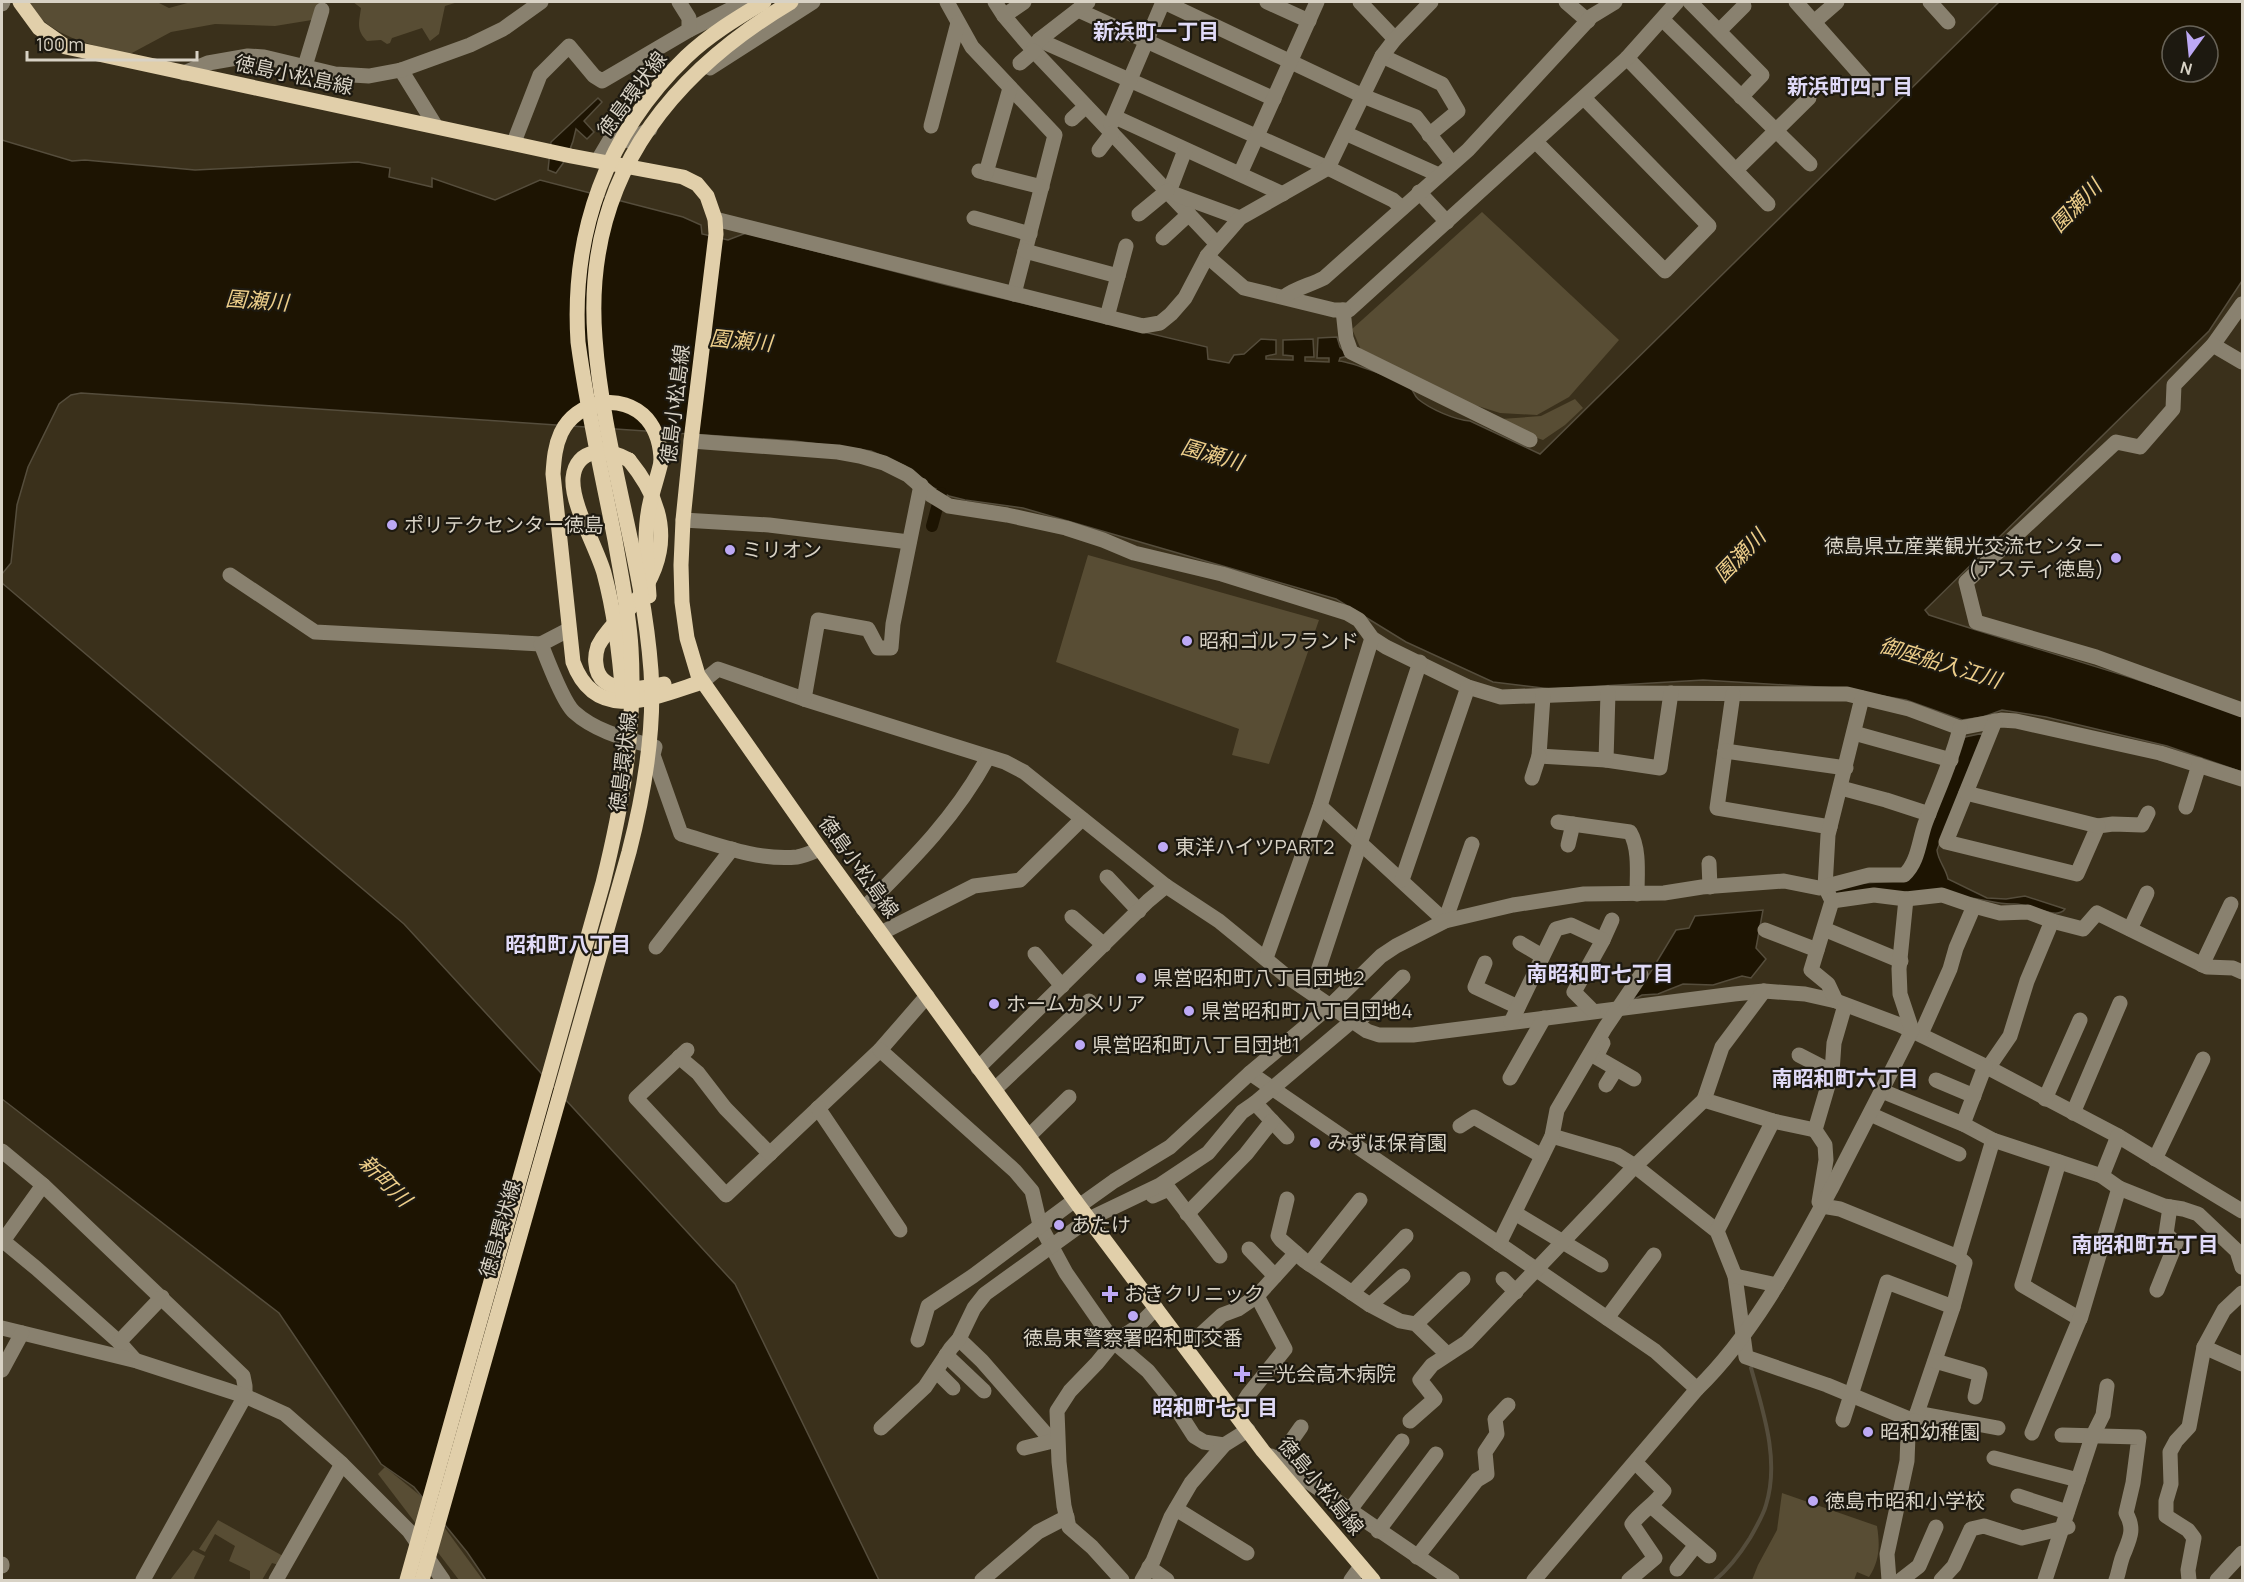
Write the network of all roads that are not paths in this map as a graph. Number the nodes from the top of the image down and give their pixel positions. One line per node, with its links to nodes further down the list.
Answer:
1 (20, 2): 45 (main road, 徳島小松島線)
2 (541, 2): 44 (street)
3 (679, 2): 34 (street)
4 (745, 2): 34 (street)
5 (764, 2): 133 (main road, 徳島環状線, bridge)
6 (813, 2): 23 (street)
7 (947, 2): 33 (street)
8 (995, 2): 27 (street)
9 (1024, 2): 27 (street)
10 (1163, 2): 24 (street); 37 (street)
11 (1267, 2): 29 (street)
12 (1317, 2): 29 (street)
13 (1360, 2): 36 (street)
14 (1431, 2): 36 (street)
15 (1566, 2): 30 (street)
16 (1615, 2): 30 (street)
17 (1677, 2): 28 (street)
18 (1690, 2): 35 (street)
19 (1796, 2): 32 (street)
20 (1837, 2): 32 (street)
21 (1934, 3): 31 (street)
22 (1083, 5): 37 (street); 38 (street)
23 (790, 6): 67 (street); 109 (main road, 徳島環状線, bridge)
24 (1186, 6): 41 (street)
25 (1744, 6): 35 (street)
26 (322, 10): 43 (street)
27 (1004, 16): 38 (street)
28 (1663, 20): 40 (street); 50 (street)
29 (1309, 21): 41 (street)
30 (1588, 21): 68 (street)
31 (1948, 21)
32 (1814, 22): 48 (street)
33 (958, 23): 47 (street); 57 (street)
34 (689, 30): 63 (street)
35 (1719, 31): 50 (street)
36 (1395, 39): 39 (street)
37 (1146, 41): 46 (street); 53 (street)
38 (1035, 47): 42 (street); 46 (street); 54 (street)
39 (1382, 56): 49 (street); 61 (street)
40 (1627, 58): 51 (street); 71 (street)
41 (1290, 62): 49 (street); 53 (street)
42 (1020, 63)
43 (305, 66): 44 (street); 45 (street)
44 (401, 70): 56 (street)
45 (184, 73): 56 (main road, 徳島小松島線)
46 (1131, 79): 58 (street); 62 (street)
47 (1010, 87): 74 (street); 74 (street)
48 (1874, 90)
49 (1363, 96): 60 (street); 61 (street)
50 (1742, 97): 59 (street)
51 (1584, 98): 64 (street); 64 (street)
52 (1809, 98): 59 (street)
53 (1274, 99): 62 (street)
54 (1086, 106): 55 (street); 58 (street)
55 (1072, 119)
56 (435, 125): 63 (main road, 徳島小松島線)
57 (931, 126)
58 (1112, 127): 65 (street); 66 (street); 75 (street)
59 (1775, 130): 69 (street); 71 (street)
60 (1345, 133): 70 (street); 73 (street)
61 (1429, 135): 68 (street)
62 (1257, 136): 70 (street); 72 (street)
63 (514, 142): 67 (main road, 徳島小松島線)
64 (1536, 142): 84 (street)
65 (1099, 150)
66 (1185, 150): 72 (street); 75 (street)
67 (598, 160): 85 (main road, 徳島小松島線)
68 (1452, 163): 73 (street)
69 (1810, 164)
70 (1328, 168): 77 (street); 79 (street)
71 (1736, 170): 78 (street)
72 (1240, 174): 77 (street)
73 (1439, 175): 76 (street)
74 (1042, 187): 86 (street)
75 (1168, 191): 80 (street); 81 (street); 83 (street)
76 (1419, 192): 79 (street); 84 (street)
77 (1283, 194): 83 (street)
78 (1768, 204)
79 (1402, 208): 93 (street)
80 (1139, 214)
81 (1189, 214): 87 (street); 89 (street)
82 (974, 218): 86 (street)
83 (1240, 218): 89 (street)
84 (1447, 222): 95 (street)
85 (715, 226): 92 (street); 99 (main road, 徳島小松島線)
86 (1030, 234): 90 (street)
87 (1163, 238)
88 (1126, 246): 91 (street)
89 (1212, 250): 93 (street); 96 (street)
90 (1025, 251): 91 (street); 92 (street)
91 (1118, 276): 96 (street)
92 (1014, 294): 96 (street)
93 (1284, 297): 95 (street)
94 (2242, 303): 97 (street)
95 (1344, 310): 100 (street)
96 (1107, 317)
97 (2213, 345): 98 (street); 118 (street)
98 (2242, 362)
99 (692, 438): 101 (street); 102 (main road, 徳島小松島線)
100 (1530, 440)
101 (926, 490): 103 (street); 106 (street)
102 (683, 520): 103 (street); 110 (main road, 徳島小松島線)
103 (909, 542): 117 (street)
104 (230, 575): 107 (street)
105 (568, 630): 107 (street); 109 (main road, bridge); 110 (main road)
106 (1372, 638): 108 (street); 134 (street)
107 (541, 644): 144 (street)
108 (1420, 663): 111 (street); 141 (street)
109 (651, 673): 351 (main road, 徳島環状線, bridge)
110 (700, 679): 117 (street); 133 (main road, bridge); 145 (main road, 徳島小松島線)
111 (1468, 687): 115 (street); 148 (street)
112 (1608, 693): 113 (street); 115 (street); 125 (street)
113 (1671, 693): 114 (street); 125 (street)
114 (1733, 694): 116 (street); 122 (street)
115 (1544, 696): 123 (street)
116 (1862, 698): 120 (street); 121 (street)
117 (804, 699): 124 (street)
118 (2242, 710)
119 (1992, 722): 120 (street); 127 (street); 132 (street)
120 (1962, 728): 126 (street)
121 (1854, 733): 126 (street); 128 (street)
122 (1725, 752): 128 (street); 140 (street)
123 (1539, 756): 125 (street); 129 (street)
124 (988, 757): 138 (street); 158 (street)
125 (1606, 760)
126 (1951, 760): 137 (street)
127 (2199, 765): 130 (street); 135 (street)
128 (1846, 768): 131 (street)
129 (1532, 778)
130 (2242, 779)
131 (1841, 788): 137 (street); 140 (street)
132 (1966, 793): 139 (street); 139 (street)
133 (621, 801): 355 (main road, 徳島環状線, bridge)
134 (1320, 806): 141 (street); 175 (street)
135 (2186, 807)
136 (2148, 813): 139 (street)
137 (1929, 814): 151 (street)
138 (1082, 819): 149 (street); 167 (street)
139 (2098, 826)
140 (1830, 827): 151 (street)
141 (1359, 843): 148 (street); 183 (street)
142 (1472, 844): 162 (street)
143 (1568, 845): 153 (street)
144 (732, 849): 145 (street); 171 (street)
145 (820, 849): 158 (main road, 徳島小松島線)
146 (1709, 863): 150 (street)
147 (1107, 877): 159 (street)
148 (1402, 880): 162 (street)
149 (1166, 886): 159 (street); 175 (street)
150 (1710, 886): 151 (street); 153 (street)
151 (1825, 886): 155 (street)
152 (2147, 893): 165 (street)
153 (1637, 894): 162 (street)
154 (1906, 898): 155 (street); 157 (street); 176 (street)
155 (1832, 901): 164 (street)
156 (2231, 904): 178 (street)
157 (1974, 906): 163 (street); 197 (street)
158 (863, 909): 167 (main road, 徳島小松島線)
159 (1139, 911): 170 (street)
160 (1072, 917): 170 (street)
161 (1612, 920): 168 (street)
162 (1445, 921): 189 (street)
163 (2052, 921): 165 (street); 201 (street)
164 (1824, 929): 172 (street); 176 (street)
165 (2130, 929): 178 (street)
166 (1765, 930): 172 (street)
167 (881, 933): 185 (main road, 徳島小松島線)
168 (1603, 940): 174 (street); 192 (street)
169 (1520, 944): 174 (street)
170 (1104, 945): 182 (street)
171 (656, 947)
172 (1817, 950): 187 (street)
173 (1035, 954): 182 (street)
174 (1542, 956): 190 (street)
175 (1266, 958): 183 (street)
176 (1900, 961): 197 (street)
177 (1485, 963): 190 (street)
178 (2202, 965): 179 (street)
179 (2242, 972)
180 (1641, 975): 191 (street)
181 (1403, 977): 195 (street)
182 (1062, 986): 202 (street)
183 (1311, 992): 189 (street)
184 (1764, 992): 187 (street); 191 (street); 216 (street)
185 (927, 996): 198 (street); 202 (main road, 徳島小松島線)
186 (1089, 1001): 211 (street)
187 (1841, 1003): 197 (street); 204 (street)
188 (2120, 1003): 219 (street)
189 (1330, 1006): 195 (street); 205 (street)
190 (1518, 1007): 196 (street)
191 (1621, 1008): 192 (street); 203 (street); 227 (street)
192 (1593, 1011): 193 (street)
193 (1544, 1018): 196 (street); 206 (street)
194 (2080, 1020): 215 (street)
195 (1352, 1021): 196 (street); 210 (street)
196 (1511, 1022)
197 (1916, 1032): 201 (street); 212 (street)
198 (880, 1050): 218 (street); 250 (street)
199 (1798, 1055): 204 (street)
200 (2203, 1059): 235 (street)
201 (1987, 1067): 214 (street); 215 (street)
202 (978, 1068): 211 (main road, 徳島小松島線)
203 (1616, 1069): 207 (street); 209 (street)
204 (1832, 1072): 225 (street)
205 (1250, 1073): 210 (street); 243 (street)
206 (1510, 1078)
207 (1634, 1079)
208 (1936, 1080): 214 (street)
209 (1606, 1085)
210 (1272, 1088): 217 (street); 256 (street)
211 (994, 1089): 226 (main road, 徳島小松島線)
212 (1882, 1091): 220 (street); 223 (street)
213 (1069, 1096): 226 (street)
214 (1974, 1096): 223 (street)
215 (2045, 1099): 219 (street)
216 (1704, 1100): 222 (street); 237 (street)
217 (1256, 1104): 221 (street); 249 (street)
218 (818, 1108): 232 (street); 251 (street)
219 (2073, 1113): 228 (street)
220 (1870, 1114): 233 (street); 245 (street)
221 (1272, 1121): 229 (street); 248 (street)
222 (1773, 1121): 225 (street); 252 (street)
223 (1963, 1124): 230 (street)
224 (1460, 1126): 234 (street)
225 (1815, 1130): 245 (street)
226 (1029, 1136): 243 (main road, 徳島小松島線)
227 (1552, 1136): 234 (street); 237 (street)
228 (2118, 1136): 235 (street); 238 (street)
229 (1287, 1137)
230 (1993, 1140): 236 (street); 262 (street)
231 (2, 1151): 239 (street)
232 (770, 1154): 232 (street)
233 (1959, 1154)
234 (1542, 1156): 247 (street)
235 (2156, 1159): 246 (street)
236 (2059, 1162): 238 (street); 285 (street)
237 (1635, 1166): 252 (street); 255 (street)
238 (2102, 1176): 240 (street)
239 (43, 1185): 254 (street); 280 (street)
240 (2119, 1188): 244 (street); 285 (street)
241 (1287, 1199): 259 (street)
242 (1360, 1200): 263 (street)
243 (1077, 1203): 249 (main road, 徳島小松島線); 250 (street)
244 (2170, 1207): 265 (street); 274 (street)
245 (1820, 1210): 262 (street); 273 (street)
246 (2242, 1210)
247 (1515, 1213): 255 (street); 256 (street)
248 (1187, 1214): 249 (street); 261 (street)
249 (1093, 1224): 257 (street); 283 (main road, 徳島小松島線)
250 (1040, 1225): 257 (street); 267 (street)
251 (900, 1230)
252 (1717, 1232): 270 (street)
253 (1406, 1236): 276 (street)
254 (2, 1240): 292 (street)
255 (1562, 1241): 264 (street); 266 (street)
256 (1499, 1244): 266 (street)
257 (1051, 1245): 278 (street); 293 (street)
258 (1249, 1249): 268 (street)
259 (1296, 1253): 263 (street); 268 (street)
260 (1654, 1255): 284 (street)
261 (1220, 1256)
262 (1958, 1257): 282 (street)
263 (1309, 1263): 276 (street)
264 (1601, 1265)
265 (2242, 1267)
266 (1536, 1269): 275 (street); 284 (street)
267 (973, 1276): 278 (street); 291 (street)
268 (1275, 1276): 279 (street)
269 (1403, 1276): 281 (street)
270 (1735, 1276): 273 (street); 289 (street)
271 (1463, 1279): 286 (street)
272 (1503, 1279): 275 (street)
273 (1777, 1285): 289 (street)
274 (2157, 1290)
275 (1516, 1292): 296 (street)
276 (1352, 1293): 281 (street)
277 (2242, 1293): 294 (street)
278 (985, 1294): 290 (street)
279 (1257, 1296): 295 (street); 311 (street)
280 (162, 1297): 292 (street); 308 (street)
281 (1370, 1305): 286 (street)
282 (1953, 1307): 299 (street); 307 (street)
283 (1156, 1308): 293 (street); 295 (main road, 徳島小松島線)
284 (1607, 1318): 305 (street)
285 (2080, 1319): 320 (street)
286 (1416, 1324): 296 (street)
287 (2, 1329): 288 (street)
288 (22, 1333): 298 (street); 301 (street)
289 (1744, 1335): 305 (street); 307 (street)
290 (959, 1339): 297 (street); 323 (street)
291 (918, 1340)
292 (119, 1342): 298 (street)
293 (1114, 1342): 323 (street); 325 (street)
294 (2204, 1347): 300 (street); 369 (street)
295 (1186, 1348): 311 (main road, 徳島小松島線)
296 (1447, 1354): 314 (street)
297 (946, 1355): 302 (street); 306 (street)
298 (137, 1361): 308 (street)
299 (1935, 1361): 309 (street); 312 (street)
300 (2242, 1364)
301 (2, 1370)
302 (936, 1371): 304 (street); 316 (street)
303 (2107, 1386): 322 (street)
304 (953, 1388)
305 (1697, 1389): 331 (street)
306 (984, 1391)
307 (1852, 1394): 312 (street); 313 (street)
308 (245, 1396): 332 (street); 353 (street)
309 (1975, 1397)
310 (1508, 1405): 347 (street)
311 (1236, 1414): 319 (main road, 徳島小松島線)
312 (1916, 1417): 317 (street); 318 (street); 364 (street)
313 (1843, 1420)
314 (1410, 1421)
315 (1301, 1427): 330 (street)
316 (881, 1428)
317 (1937, 1428)
318 (1998, 1428)
319 (1248, 1430): 325 (street); 327 (main road, 徳島小松島線)
320 (2032, 1433)
321 (2062, 1435): 322 (street)
322 (2092, 1437): 333 (street); 368 (street)
323 (1055, 1440): 326 (street); 338 (street)
324 (1402, 1441): 337 (street)
325 (1224, 1445): 336 (street)
326 (1024, 1448)
327 (1263, 1451): 330 (street); 348 (main road, 徳島小松島線)
328 (1436, 1454): 341 (street)
329 (1994, 1458): 333 (street)
330 (1277, 1461): 337 (street)
331 (1636, 1463): 335 (street); 362 (street)
332 (342, 1464): 345 (street); 354 (street)
333 (2078, 1480): 339 (street)
334 (2018, 1496): 339 (street)
335 (1651, 1506): 342 (street); 363 (street)
336 (1176, 1509): 344 (street); 350 (street)
337 (1349, 1511): 341 (street)
338 (1066, 1517): 352 (street); 357 (street)
339 (2066, 1522): 366 (street); 367 (street)
340 (1936, 1527): 365 (street)
341 (1378, 1531): 347 (street)
342 (1696, 1545): 346 (street); 349 (street)
343 (2242, 1552): 370 (street)
344 (1247, 1553)
345 (426, 1555): 351 (street); 356 (street)
346 (1709, 1556)
347 (1417, 1557): 361 (street)
348 (1361, 1566): 359 (street); 360 (main road, 徳島小松島線)
349 (1677, 1569)
350 (1145, 1574): 358 (street)
351 (420, 1579)
352 (982, 1580)
353 (143, 1581)
354 (276, 1581)
355 (407, 1581)
356 (443, 1581)
357 (1122, 1581)
358 (1167, 1581)
359 (1351, 1581)
360 (1374, 1581)
361 (1452, 1581)
362 (1534, 1581)
363 (1629, 1581)
364 (1889, 1581)
365 (1901, 1581)
366 (1941, 1581)
367 (2045, 1581)
368 (2116, 1581)
369 (2189, 1581)
370 (2217, 1581)

